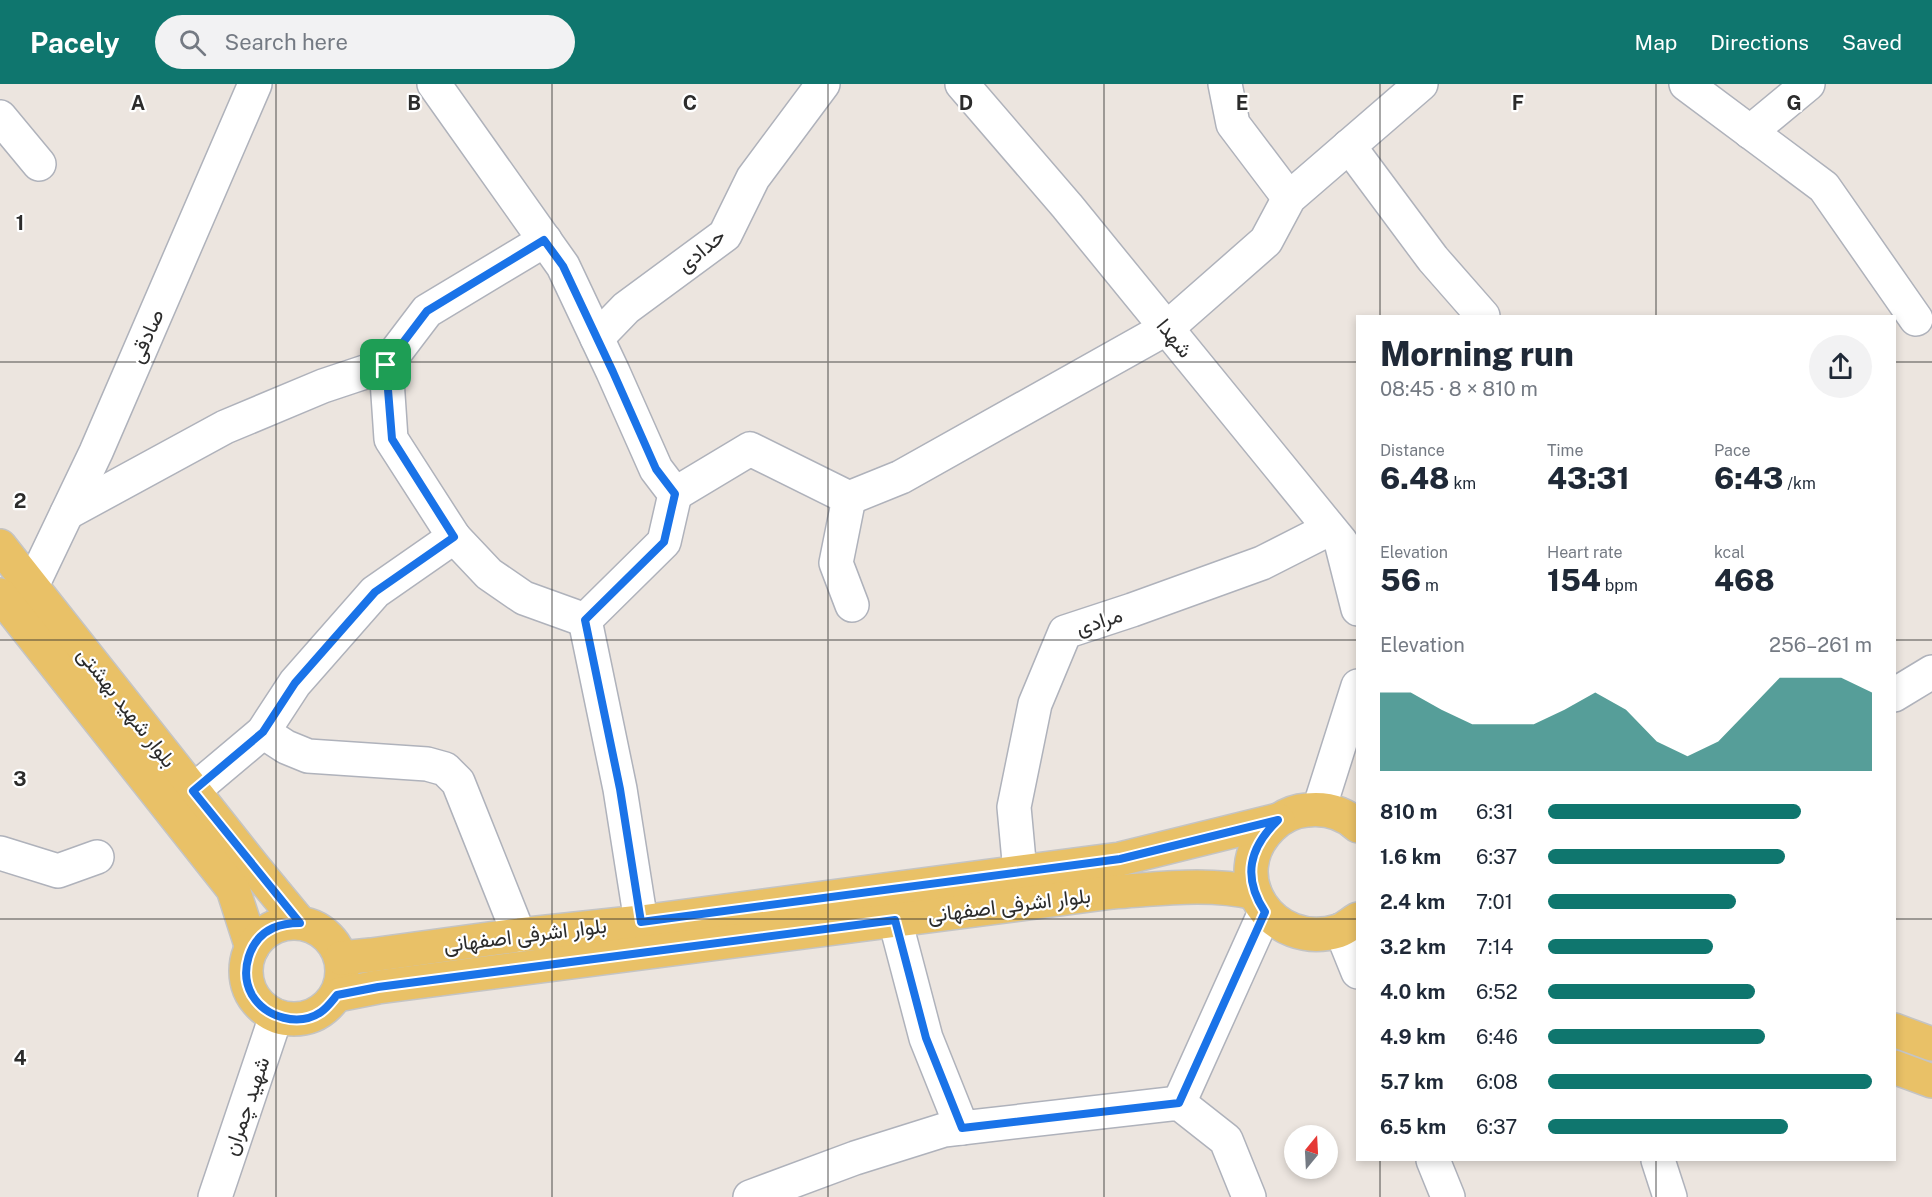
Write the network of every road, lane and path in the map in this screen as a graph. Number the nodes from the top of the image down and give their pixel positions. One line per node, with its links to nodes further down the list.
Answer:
1 (255, 84): 22 (street, صادقی)
2 (434, 84): 14 (street)
3 (823, 84): 18 (street, حدادی)
4 (962, 84): 17 (street, شهدا)
5 (1225, 84): 13 (street)
6 (1421, 84): 11 (street)
7 (1686, 84): 10 (street)
8 (1808, 84): 10 (street)
9 (0, 117): 12 (street)
10 (1750, 132): 16 (street)
11 (1349, 146): 13 (street); 15 (street)
12 (39, 164)
13 (1289, 198): 17 (street)
14 (544, 240): 18 (street); 19 (street)
15 (1482, 315)
16 (1914, 320)
17 (1167, 328): 21 (street); 23 (street, شهدا)
18 (597, 338): 20 (street)
19 (386, 365): 22 (street); 24 (street)
20 (675, 494): 21 (street); 30 (street)
21 (849, 498): 29 (street)
22 (67, 513): 26 (street, صادقی)
23 (1329, 529): 28 (street, شهدا); 41 (street, مرادی)
24 (454, 537): 30 (street); 34 (street)
25 (0, 546): 26 (main road, بلوار شهید بهشتی)
26 (32, 586): 35 (main road, بلوار شهید بهشتی)
27 (0, 595): 48 (main road, بلوار شهید بهشتی)
28 (1356, 601)
29 (852, 605)
30 (585, 620): 44 (street)
31 (1932, 672): 33 (street)
32 (1356, 692): 36 (street)
33 (1896, 694)
34 (263, 732): 35 (street); 47 (street)
35 (193, 791): 45 (main road, بلوار شهید بهشتی)
36 (1319, 809): 37 (main road, بلوار اشرفی اصفهانی); 38 (main road)
37 (1278, 820): 41 (main road, بلوار اشرفی اصفهانی); 42 (main road)
38 (1356, 824)
39 (0, 853): 40 (street)
40 (97, 857)
41 (1020, 872): 44 (main road, بلوار اشرفی اصفهانی)
42 (1260, 902): 43 (main road, بلوار اشرفی اصفهانی); 46 (main road); 57 (street)
43 (895, 920): 51 (main road, بلوار اشرفی اصفهانی); 58 (street)
44 (641, 922): 47 (main road, بلوار اشرفی اصفهانی)
45 (300, 923): 48 (main road); 49 (main road)
46 (1349, 925): 50 (street)
47 (519, 935): 49 (main road, بلوار اشرفی اصفهانی)
48 (252, 948): 52 (main road)
49 (341, 958): 51 (main road)
50 (1356, 962)
51 (337, 995): 52 (main road)
52 (276, 1016): 61 (street, شهید چمران)
53 (1896, 1031): 54 (main road)
54 (1932, 1044)
55 (1896, 1068): 56 (main road)
56 (1932, 1080)
57 (1179, 1103): 58 (street); 63 (street)
58 (962, 1128): 62 (street)
59 (1433, 1161): 64 (street)
60 (1658, 1161): 65 (street)
61 (221, 1196)
62 (750, 1197)
63 (1249, 1197)
64 (1448, 1197)
65 (1670, 1197)

